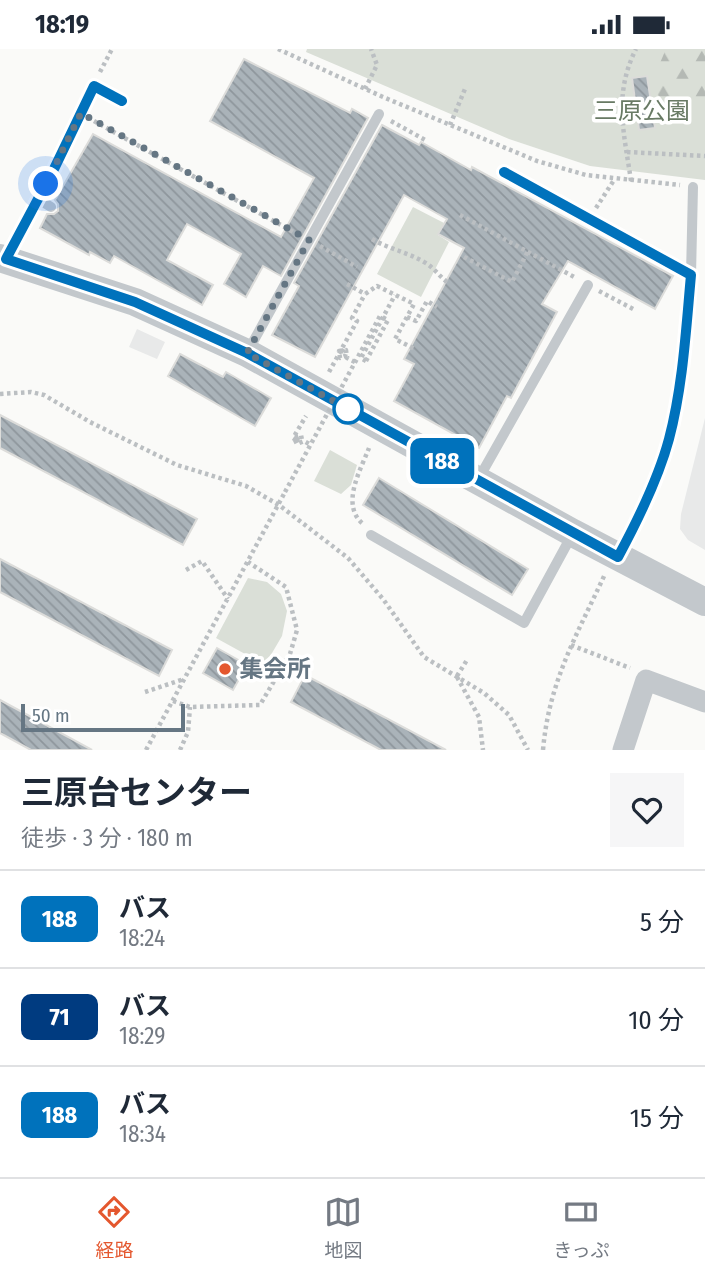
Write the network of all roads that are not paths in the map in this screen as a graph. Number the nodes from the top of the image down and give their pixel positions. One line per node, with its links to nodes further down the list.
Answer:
1 (122, 101): 5 (lane)
2 (379, 114): 10 (lane)
3 (504, 172): 8 (lane)
4 (693, 187): 8 (lane)
5 (38, 199): 6 (lane); 7 (lane)
6 (51, 207)
7 (3, 259): 10 (street)
8 (691, 275): 14 (lane)
9 (588, 285): 11 (lane)
10 (247, 353): 11 (street)
11 (478, 481): 12 (street)
12 (573, 533): 13 (lane); 14 (street)
13 (371, 535)
14 (612, 565): 15 (street)
15 (705, 602)
16 (705, 702): 17 (street)
17 (623, 750)

